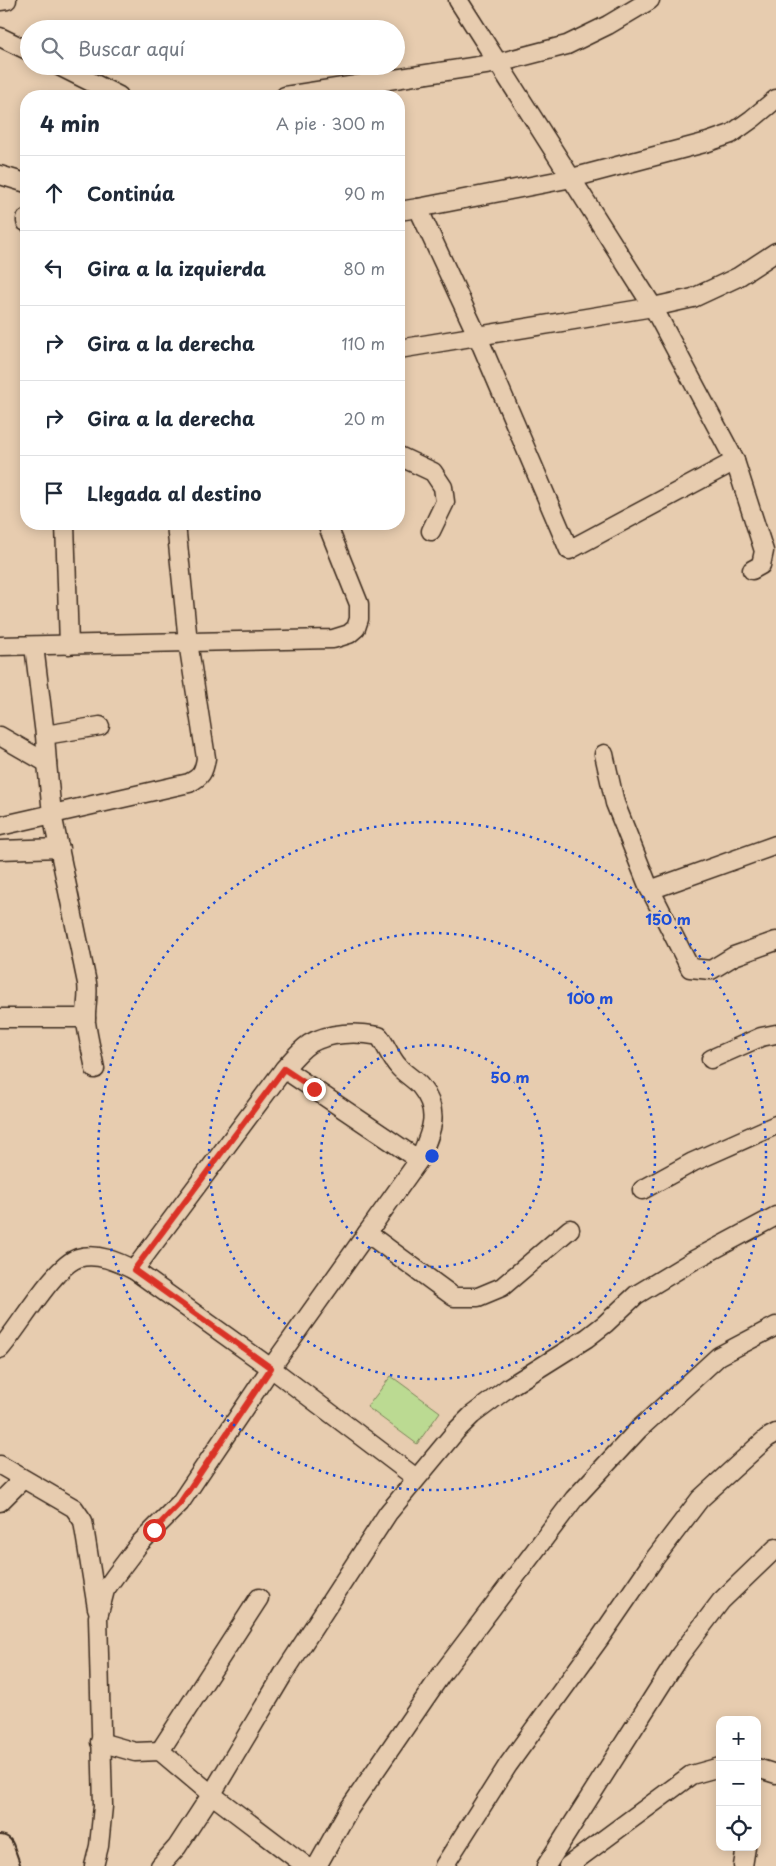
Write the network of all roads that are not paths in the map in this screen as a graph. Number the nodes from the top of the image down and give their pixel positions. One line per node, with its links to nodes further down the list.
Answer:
1 (7, 0): 4 (street)
2 (458, 0): 7 (street)
3 (650, 0): 7 (street)
4 (0, 1)
5 (0, 37): 6 (street)
6 (20, 47)
7 (498, 63): 10 (street); 13 (street)
8 (75, 75): 9 (street)
9 (103, 90)
10 (323, 90)
11 (776, 99): 13 (street)
12 (0, 175): 14 (street)
13 (572, 178): 15 (street); 18 (street)
14 (20, 181)
15 (418, 208): 16 (street); 19 (street)
16 (405, 209)
17 (776, 252): 18 (street)
18 (653, 308): 19 (street); 22 (street)
19 (478, 337): 20 (street); 22 (street)
20 (405, 347)
21 (405, 459): 26 (street)
22 (735, 460): 27 (street)
23 (65, 530): 29 (street)
24 (177, 530): 28 (street)
25 (329, 530): 28 (street)
26 (431, 531)
27 (752, 570)
28 (188, 642): 29 (street); 37 (street)
29 (69, 645): 31 (street)
30 (0, 646): 31 (street)
31 (34, 646): 33 (street)
32 (100, 726): 33 (street)
33 (45, 735): 36 (street)
34 (0, 736): 36 (street)
35 (604, 754): 42 (street)
36 (47, 763): 37 (street)
37 (52, 814): 38 (street); 40 (street)
38 (0, 826)
39 (776, 845): 42 (street)
40 (60, 848): 41 (street); 45 (street)
41 (0, 850)
42 (650, 890): 43 (street)
43 (776, 941)
44 (0, 1018): 45 (street)
45 (86, 1018): 48 (street)
46 (776, 1034): 47 (street)
47 (711, 1060)
48 (95, 1068)
49 (284, 1069): 51 (street); 51 (street); 56 (street)
50 (776, 1125): 52 (street)
51 (419, 1160): 55 (street)
52 (642, 1190)
53 (776, 1216): 62 (street)
54 (570, 1229): 55 (street)
55 (367, 1233): 59 (street)
56 (134, 1270): 58 (street); 59 (street)
57 (776, 1326): 80 (street)
58 (0, 1349)
59 (271, 1368): 62 (street); 67 (street)
60 (776, 1433): 81 (street)
61 (0, 1465): 63 (street)
62 (416, 1478): 73 (street)
63 (23, 1480): 64 (street); 67 (street)
64 (0, 1502)
65 (776, 1548): 82 (street)
66 (260, 1598): 69 (street)
67 (98, 1617): 68 (street)
68 (100, 1742): 69 (street); 77 (street)
69 (160, 1751): 73 (street)
70 (716, 1768): 83 (street)
71 (761, 1769): 72 (street)
72 (776, 1774)
73 (211, 1794): 78 (street); 79 (street)
74 (0, 1849): 76 (highway)
75 (745, 1851): 84 (street)
76 (6, 1866)
77 (94, 1866)
78 (160, 1866)
79 (306, 1866)
80 (317, 1866)
81 (444, 1866)
82 (546, 1866)
83 (568, 1866)
84 (743, 1866)

